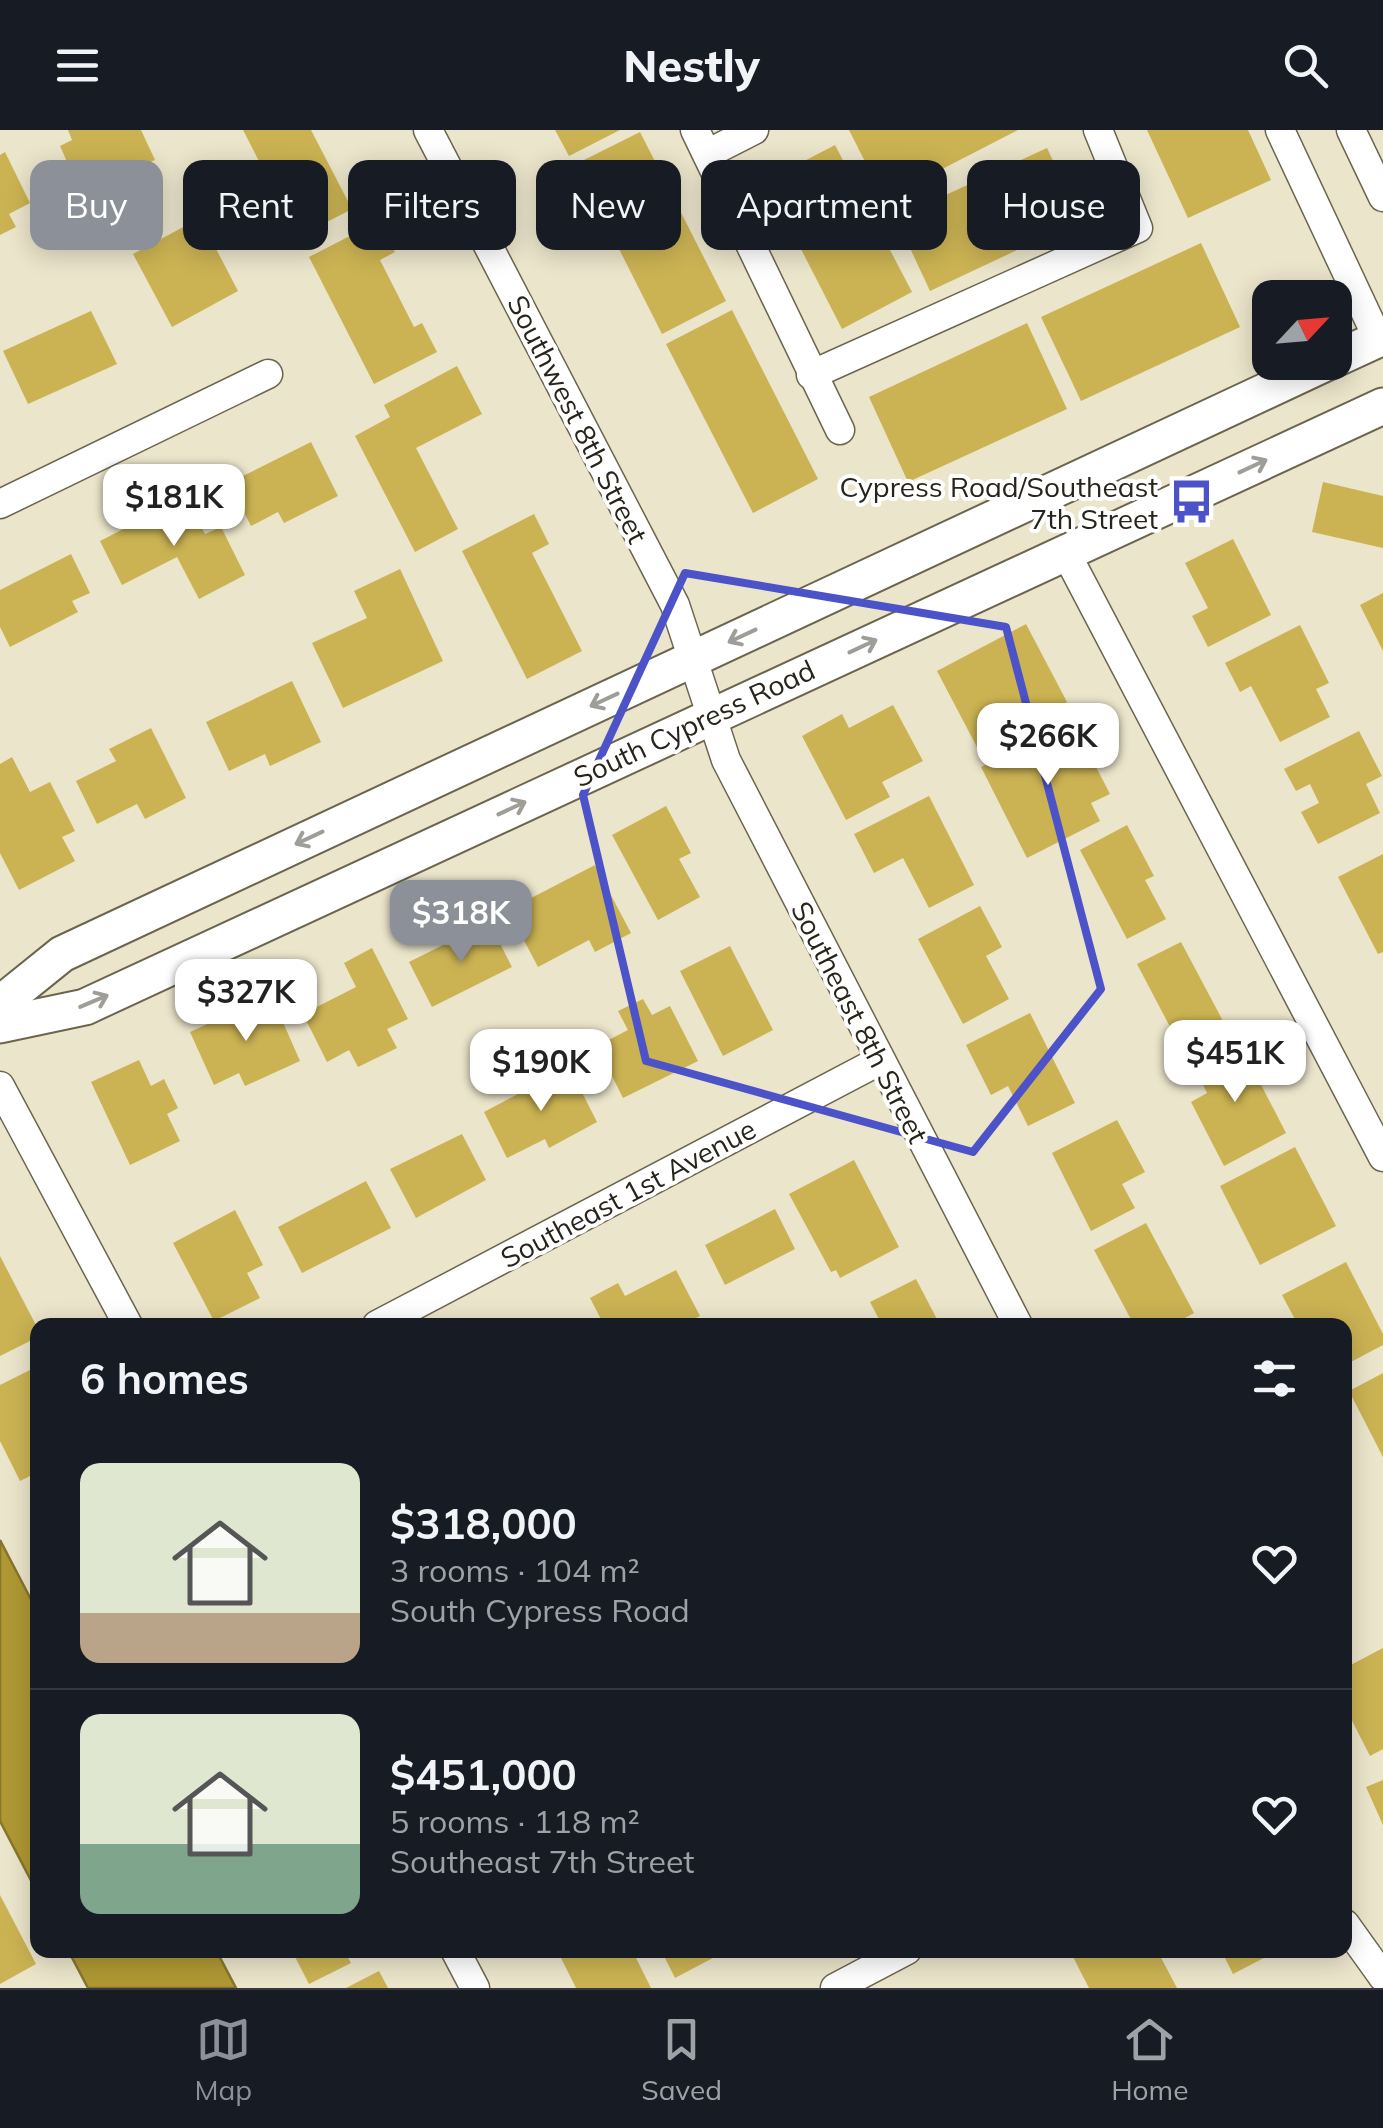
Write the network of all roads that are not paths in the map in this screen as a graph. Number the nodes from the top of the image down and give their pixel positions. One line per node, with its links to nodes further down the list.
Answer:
1 (428, 130): 17 (street, Southwest 8th Street)
2 (754, 130): 6 (street)
3 (1098, 130): 11 (street)
4 (1280, 130): 8 (street)
5 (1352, 130): 7 (street)
6 (701, 142): 11 (street)
7 (1383, 197)
8 (1380, 338): 9 (street)
9 (1352, 351)
10 (268, 374): 15 (street)
11 (811, 376): 14 (street)
12 (1290, 380): 17 (street, one-way to 17)
13 (1383, 406): 16 (street, South Cypress Road, one-way to 13)
14 (840, 430)
15 (0, 504)
16 (1066, 553): 18 (street, South Cypress Road, one-way to 16); 23 (street)
17 (692, 660): 18 (street, Southwest 8th Street); 19 (street, one-way to 19)
18 (710, 716): 20 (street, South Cypress Road, one-way to 18); 21 (street, Southeast 8th Street)
19 (0, 1004)
20 (0, 1025)
21 (879, 1061): 25 (street, Southeast 1st Avenue); 26 (street, Southeast 8th Street)
22 (0, 1086): 24 (street)
23 (1383, 1157)
24 (124, 1318)
25 (390, 1318)
26 (1014, 1318)
27 (1352, 1934): 30 (street)
28 (459, 1958): 31 (street)
29 (892, 1958): 32 (street)
30 (1383, 1976)
31 (475, 1988)
32 (835, 1988)

